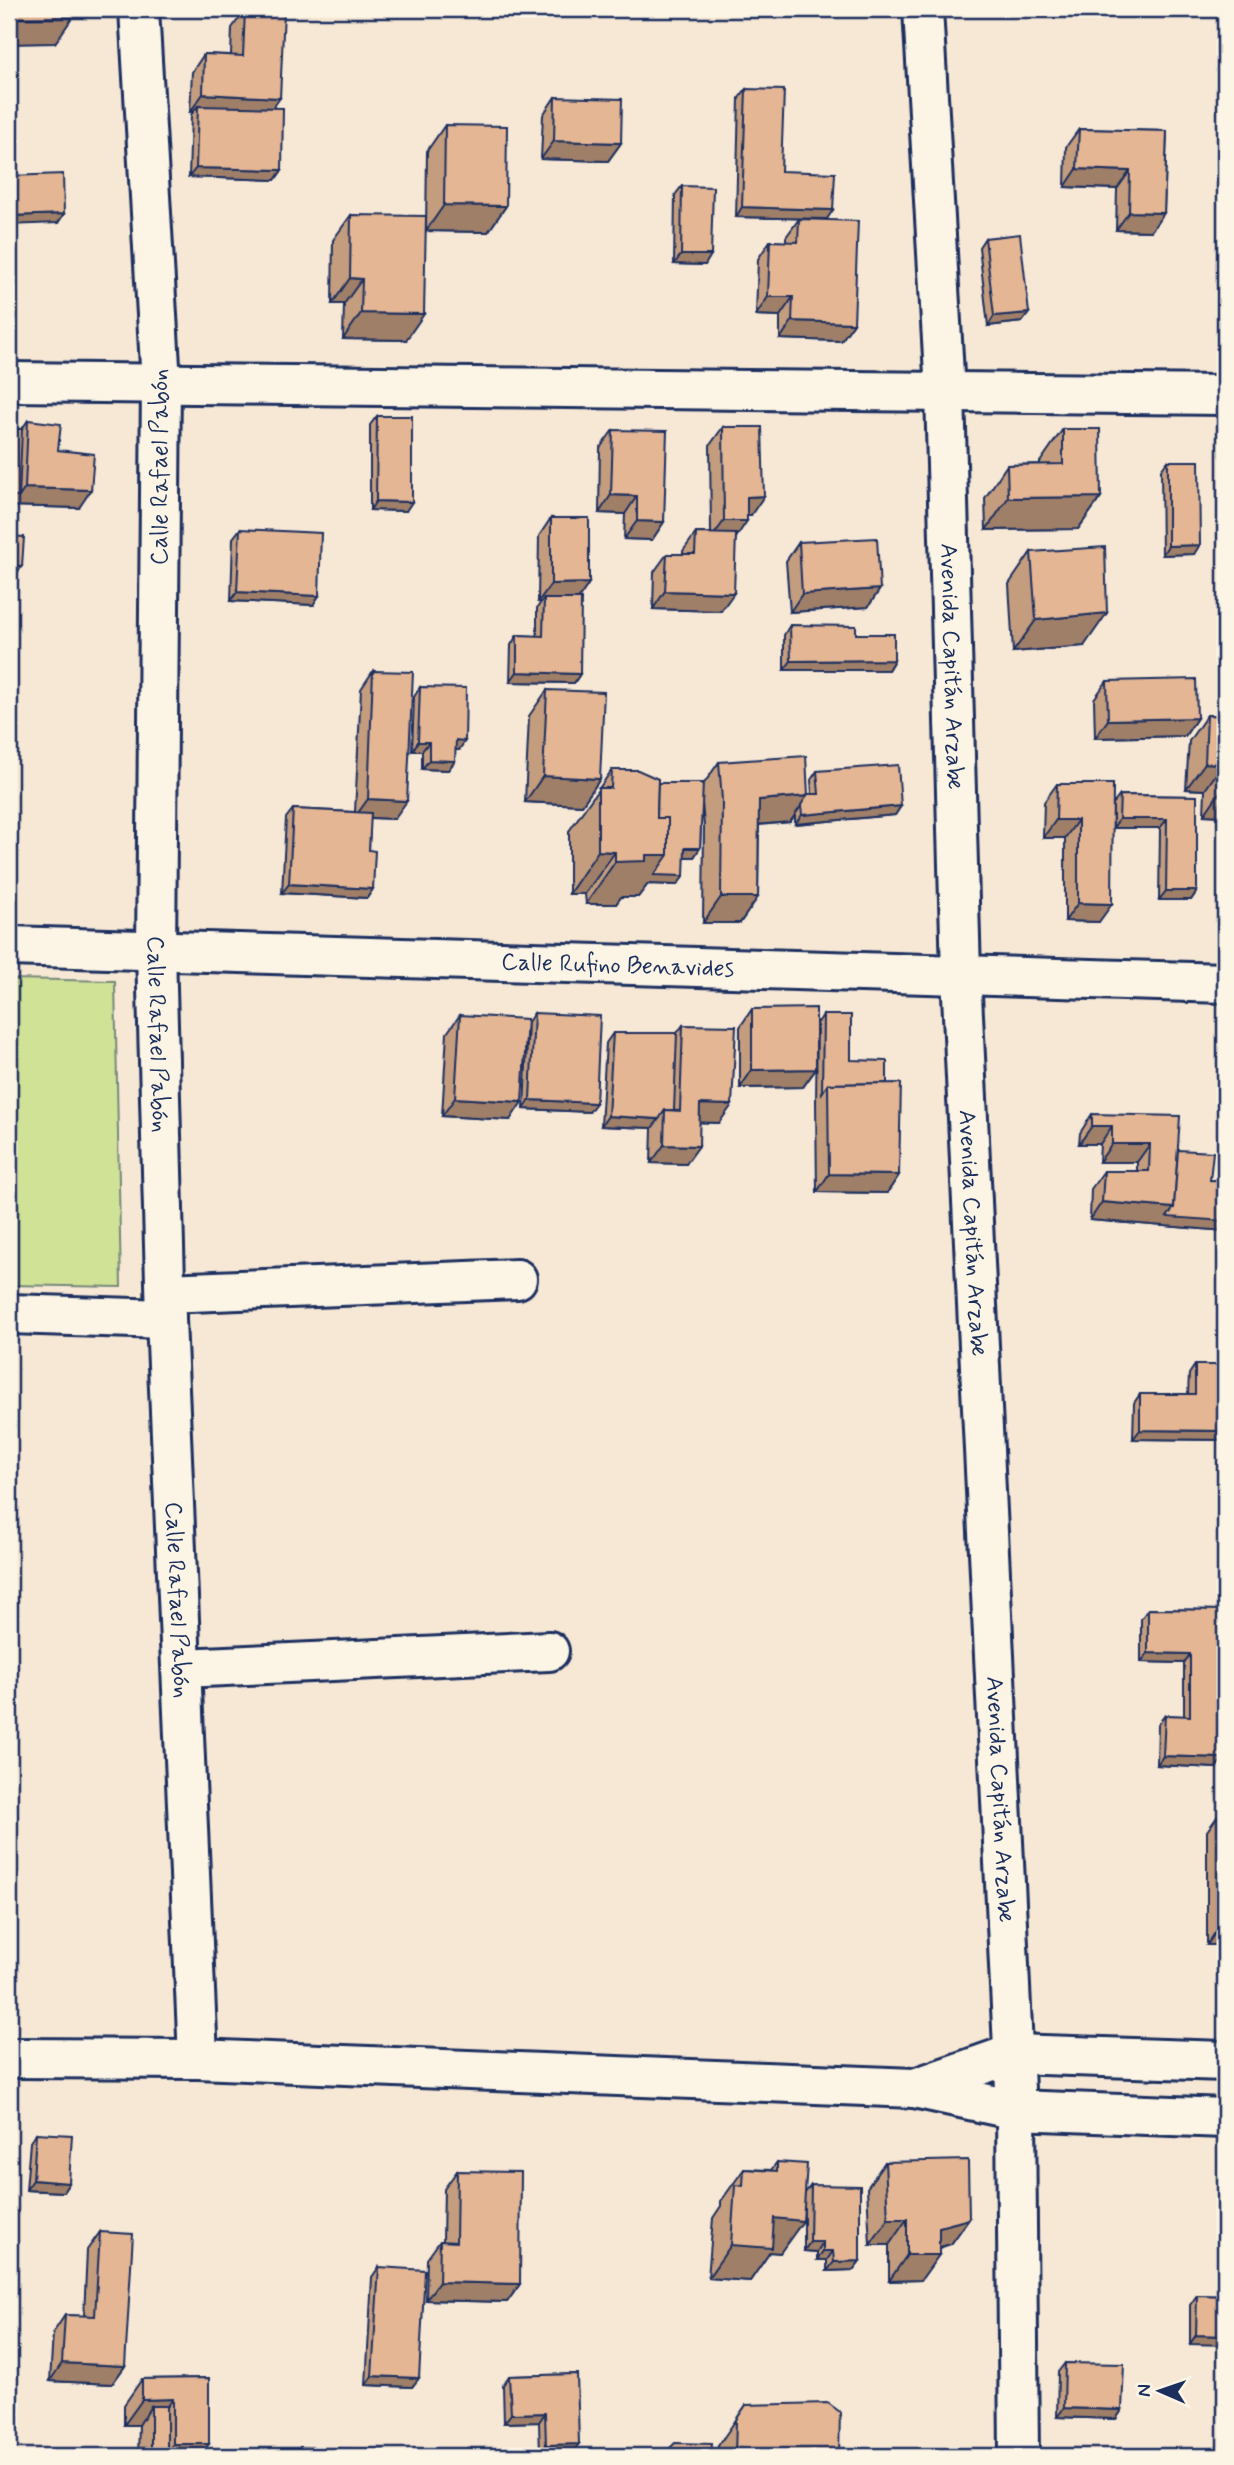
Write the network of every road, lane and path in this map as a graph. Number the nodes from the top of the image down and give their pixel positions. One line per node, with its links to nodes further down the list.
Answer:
1 (139, 9): 4 (street, Calle Rafael Pabón)
2 (923, 9): 5 (street, Avenida Capitán Arzabe)
3 (9, 382): 4 (street)
4 (161, 383): 5 (street); 8 (street, Calle Rafael Pabón)
5 (945, 392): 6 (street); 9 (street, Avenida Capitán Arzabe)
6 (1225, 395)
7 (9, 946): 8 (street, Calle Rufino Benavides)
8 (156, 951): 9 (street, Calle Rufino Benavides); 12 (street, Calle Rafael Pabón)
9 (961, 974): 10 (street, Calle Rufino Benavides); 16 (street, Avenida Capitán Arzabe)
10 (1225, 983)
11 (517, 1279): 12 (street)
12 (166, 1306): 13 (street); 15 (street, Calle Rafael Pabón)
13 (9, 1314)
14 (550, 1651): 15 (street)
15 (182, 1668): 18 (street, Calle Rafael Pabón)
16 (1012, 2054): 19 (street); 20 (street); 21 (street, Avenida Capitán Arzabe)
17 (9, 2058): 18 (street)
18 (198, 2059): 20 (street)
19 (1225, 2061)
20 (914, 2088): 21 (street)
21 (1016, 2110): 22 (street); 23 (street, Avenida Capitán Arzabe)
22 (1225, 2118)
23 (1019, 2456)

